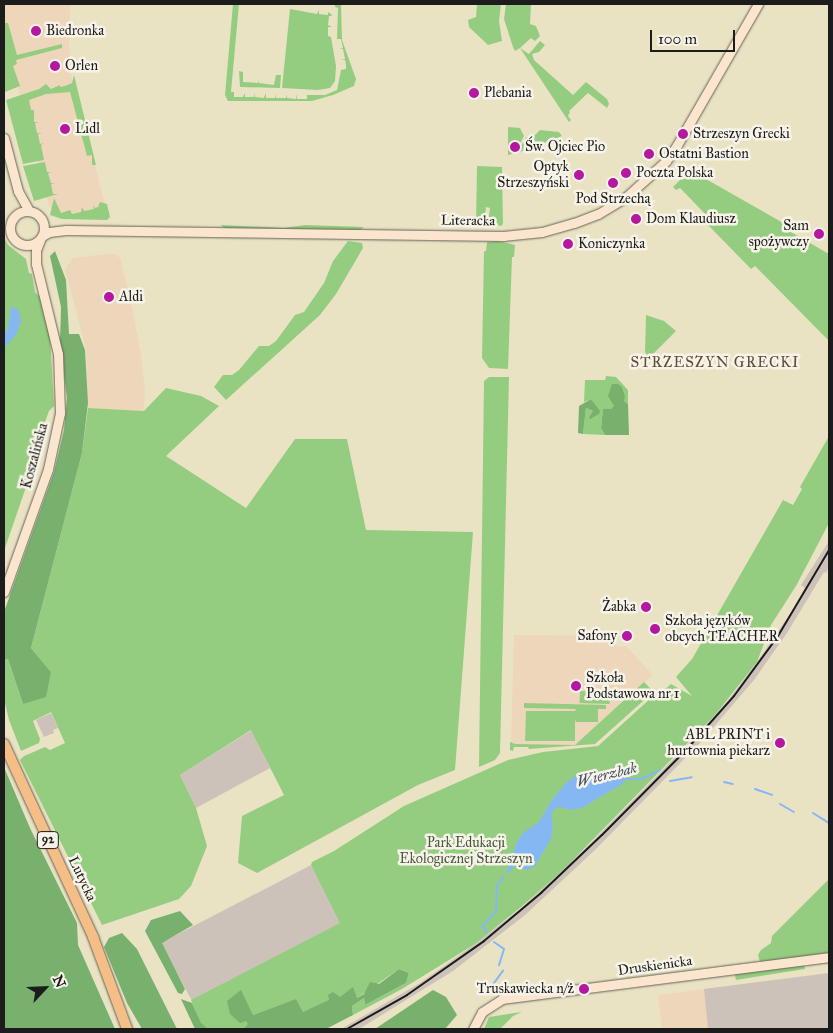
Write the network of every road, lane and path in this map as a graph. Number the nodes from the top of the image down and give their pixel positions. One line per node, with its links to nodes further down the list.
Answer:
1 (758, 4): 7 (street, Literacka)
2 (4, 138): 3 (street)
3 (18, 191): 4 (street); 5 (street)
4 (28, 211): 5 (street); 6 (street)
5 (16, 215): 9 (street)
6 (42, 221): 7 (street, Literacka); 8 (street)
7 (66, 230): 8 (street, Literacka)
8 (41, 238): 9 (street); 10 (street, Koszalińska)
9 (23, 245): 10 (street, Koszalińska)
10 (36, 264): 11 (street, Koszalińska)
11 (4, 592)
12 (4, 744): 14 (main road, Lutycka / 92)
13 (829, 957): 15 (street, Druskienicka)
14 (127, 1029)
15 (473, 1029)

